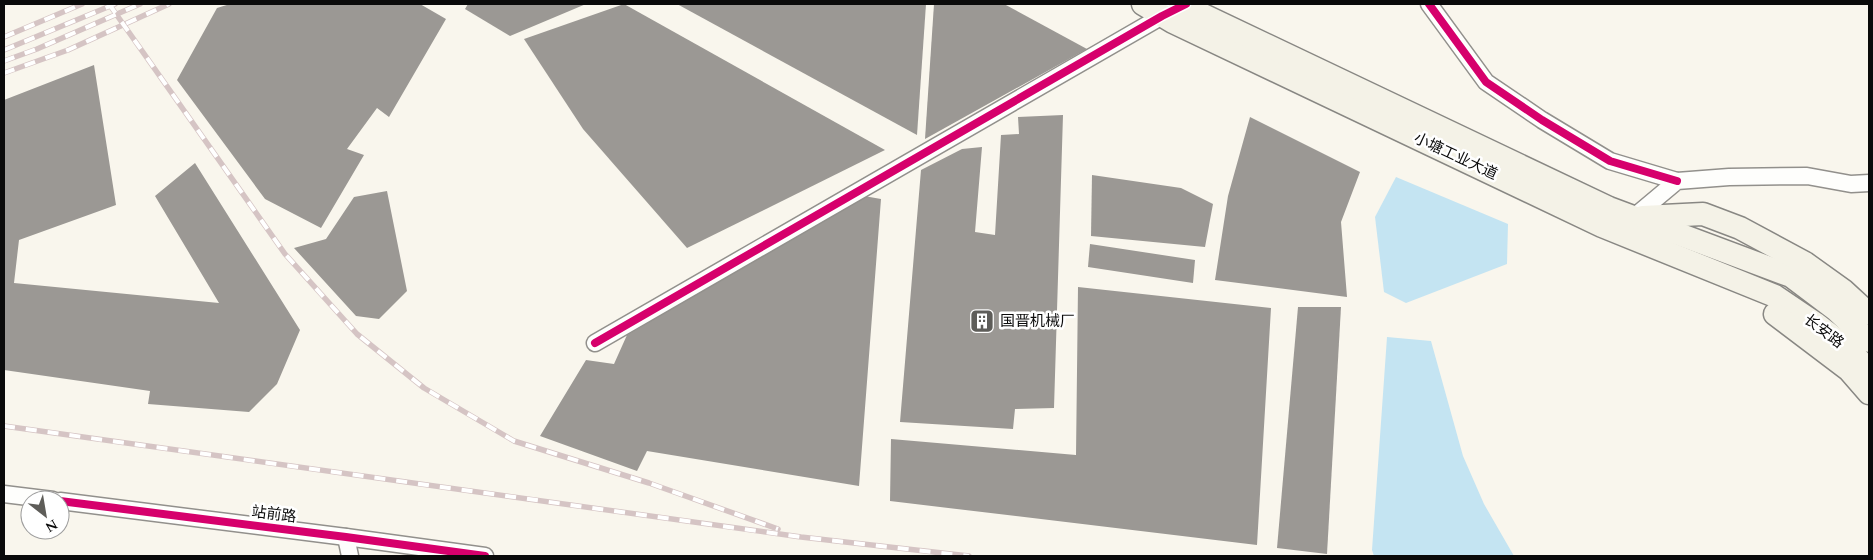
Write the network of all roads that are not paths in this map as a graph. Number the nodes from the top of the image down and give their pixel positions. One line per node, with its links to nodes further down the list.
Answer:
1 (1142, 4): 3 (main road, 小塘工业大道)
2 (1429, 4): 4 (street)
3 (1178, 7): 6 (main road, 小塘工业大道); 7 (main road, 小塘工业大道); 12 (street)
4 (1677, 181): 5 (street); 6 (street)
5 (1869, 183)
6 (1634, 217): 8 (main road, 小塘工业大道); 10 (main road)
7 (1710, 269): 9 (main road, 小塘工业大道); 14 (main road)
8 (1791, 276): 11 (main road, 长安路)
9 (1775, 296): 13 (main road, 长安路)
10 (1869, 314)
11 (1869, 341)
12 (595, 343)
13 (1869, 371)
14 (1869, 393)
15 (4, 494): 16 (street)
16 (20, 496)
17 (70, 502): 18 (street, 站前路)
18 (346, 537): 19 (street); 20 (street, 站前路)
19 (350, 556)
20 (485, 556)

